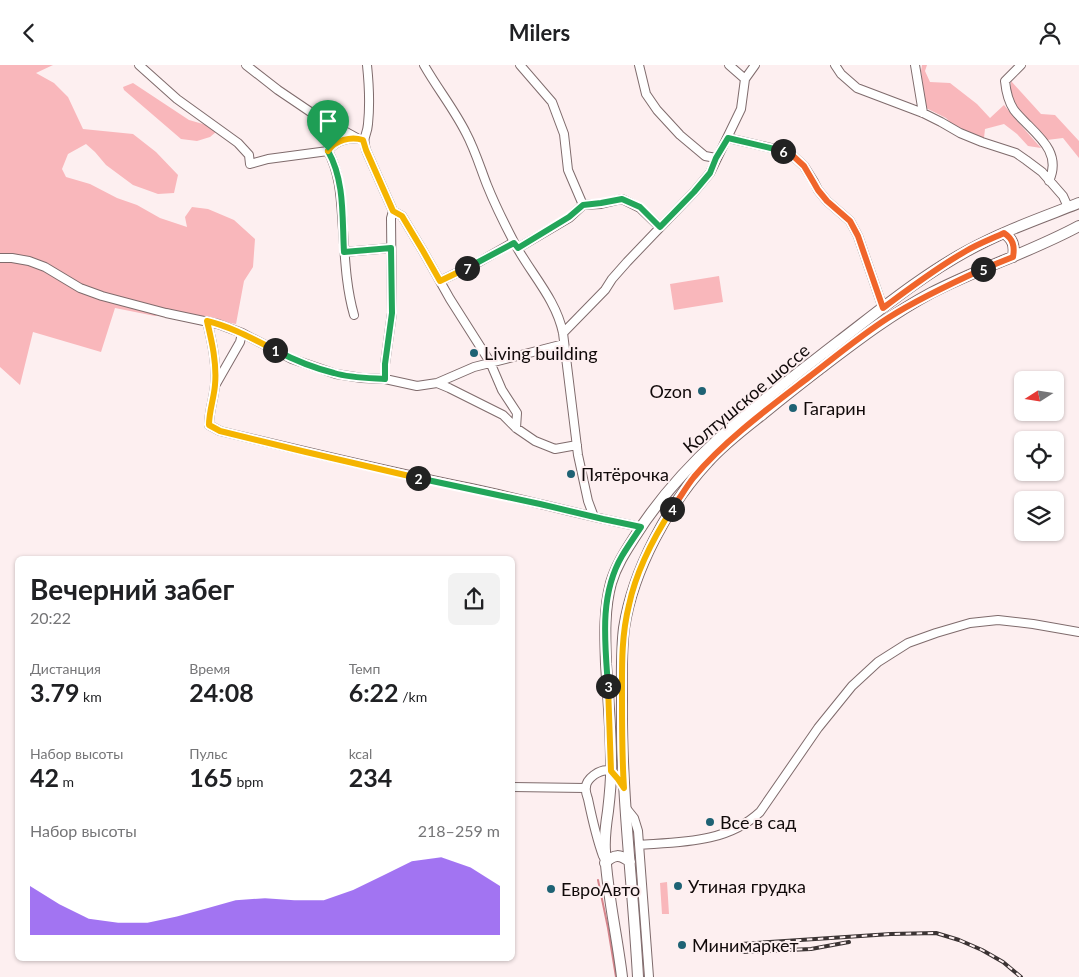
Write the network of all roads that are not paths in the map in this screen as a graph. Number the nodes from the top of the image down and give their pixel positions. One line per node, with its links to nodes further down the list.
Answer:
1 (139, 65): 16 (street)
2 (246, 65): 15 (street)
3 (367, 65): 15 (street)
4 (424, 65): 26 (street)
5 (520, 65): 20 (street)
6 (639, 65): 17 (street)
7 (729, 65): 12 (street)
8 (755, 65): 12 (street)
9 (835, 65): 13 (street)
10 (915, 65): 13 (street)
11 (1021, 65): 18 (street)
12 (745, 79): 14 (street)
13 (923, 113): 18 (street)
14 (728, 138): 17 (street); 32 (street)
15 (360, 139): 16 (street); 22 (street)
16 (328, 151): 28 (street)
17 (716, 158): 24 (street)
18 (1049, 181): 21 (street)
19 (1079, 203): 21 (main road, Колтушское шоссе)
20 (583, 205): 24 (street); 26 (street)
21 (1068, 207): 25 (main road, Колтушское шоссе)
22 (393, 211): 27 (street); 31 (street)
23 (1079, 226): 29 (main road, Колтушское шоссе)
24 (660, 227): 36 (street)
25 (1004, 233): 29 (main road); 32 (main road, Колтушское шоссе)
26 (516, 245): 31 (street); 36 (street)
27 (391, 248): 28 (street); 39 (street)
28 (344, 252): 33 (street)
29 (1013, 257): 50 (main road, Колтушское шоссе)
30 (0, 258): 34 (street)
31 (440, 281): 38 (street)
32 (883, 308): 45 (main road, Колтушское шоссе)
33 (354, 315)
34 (207, 321): 35 (street); 41 (street)
35 (242, 333): 39 (street); 41 (street)
36 (563, 333): 37 (street)
37 (564, 344): 38 (street); 43 (street)
38 (490, 362): 40 (street); 42 (street)
39 (385, 379): 40 (street)
40 (437, 383): 42 (street)
41 (215, 385): 44 (street)
42 (516, 428): 43 (street)
43 (577, 445): 44 (street)
44 (594, 517): 45 (street)
45 (641, 527): 47 (main road, Колтушское шоссе)
46 (1079, 632): 52 (street)
47 (611, 771): 49 (street); 50 (street); 54 (main road, Колтушское шоссе)
48 (515, 787): 49 (street)
49 (585, 787): 54 (street)
50 (624, 788): 51 (main road, Колтушское шоссе)
51 (626, 808): 52 (street); 53 (main road, Колтушское шоссе)
52 (639, 845): 57 (street)
53 (630, 862): 54 (main road); 56 (main road, Колтушское шоссе)
54 (605, 863): 55 (main road, Колтушское шоссе)
55 (622, 977)
56 (638, 977)
57 (649, 977)

